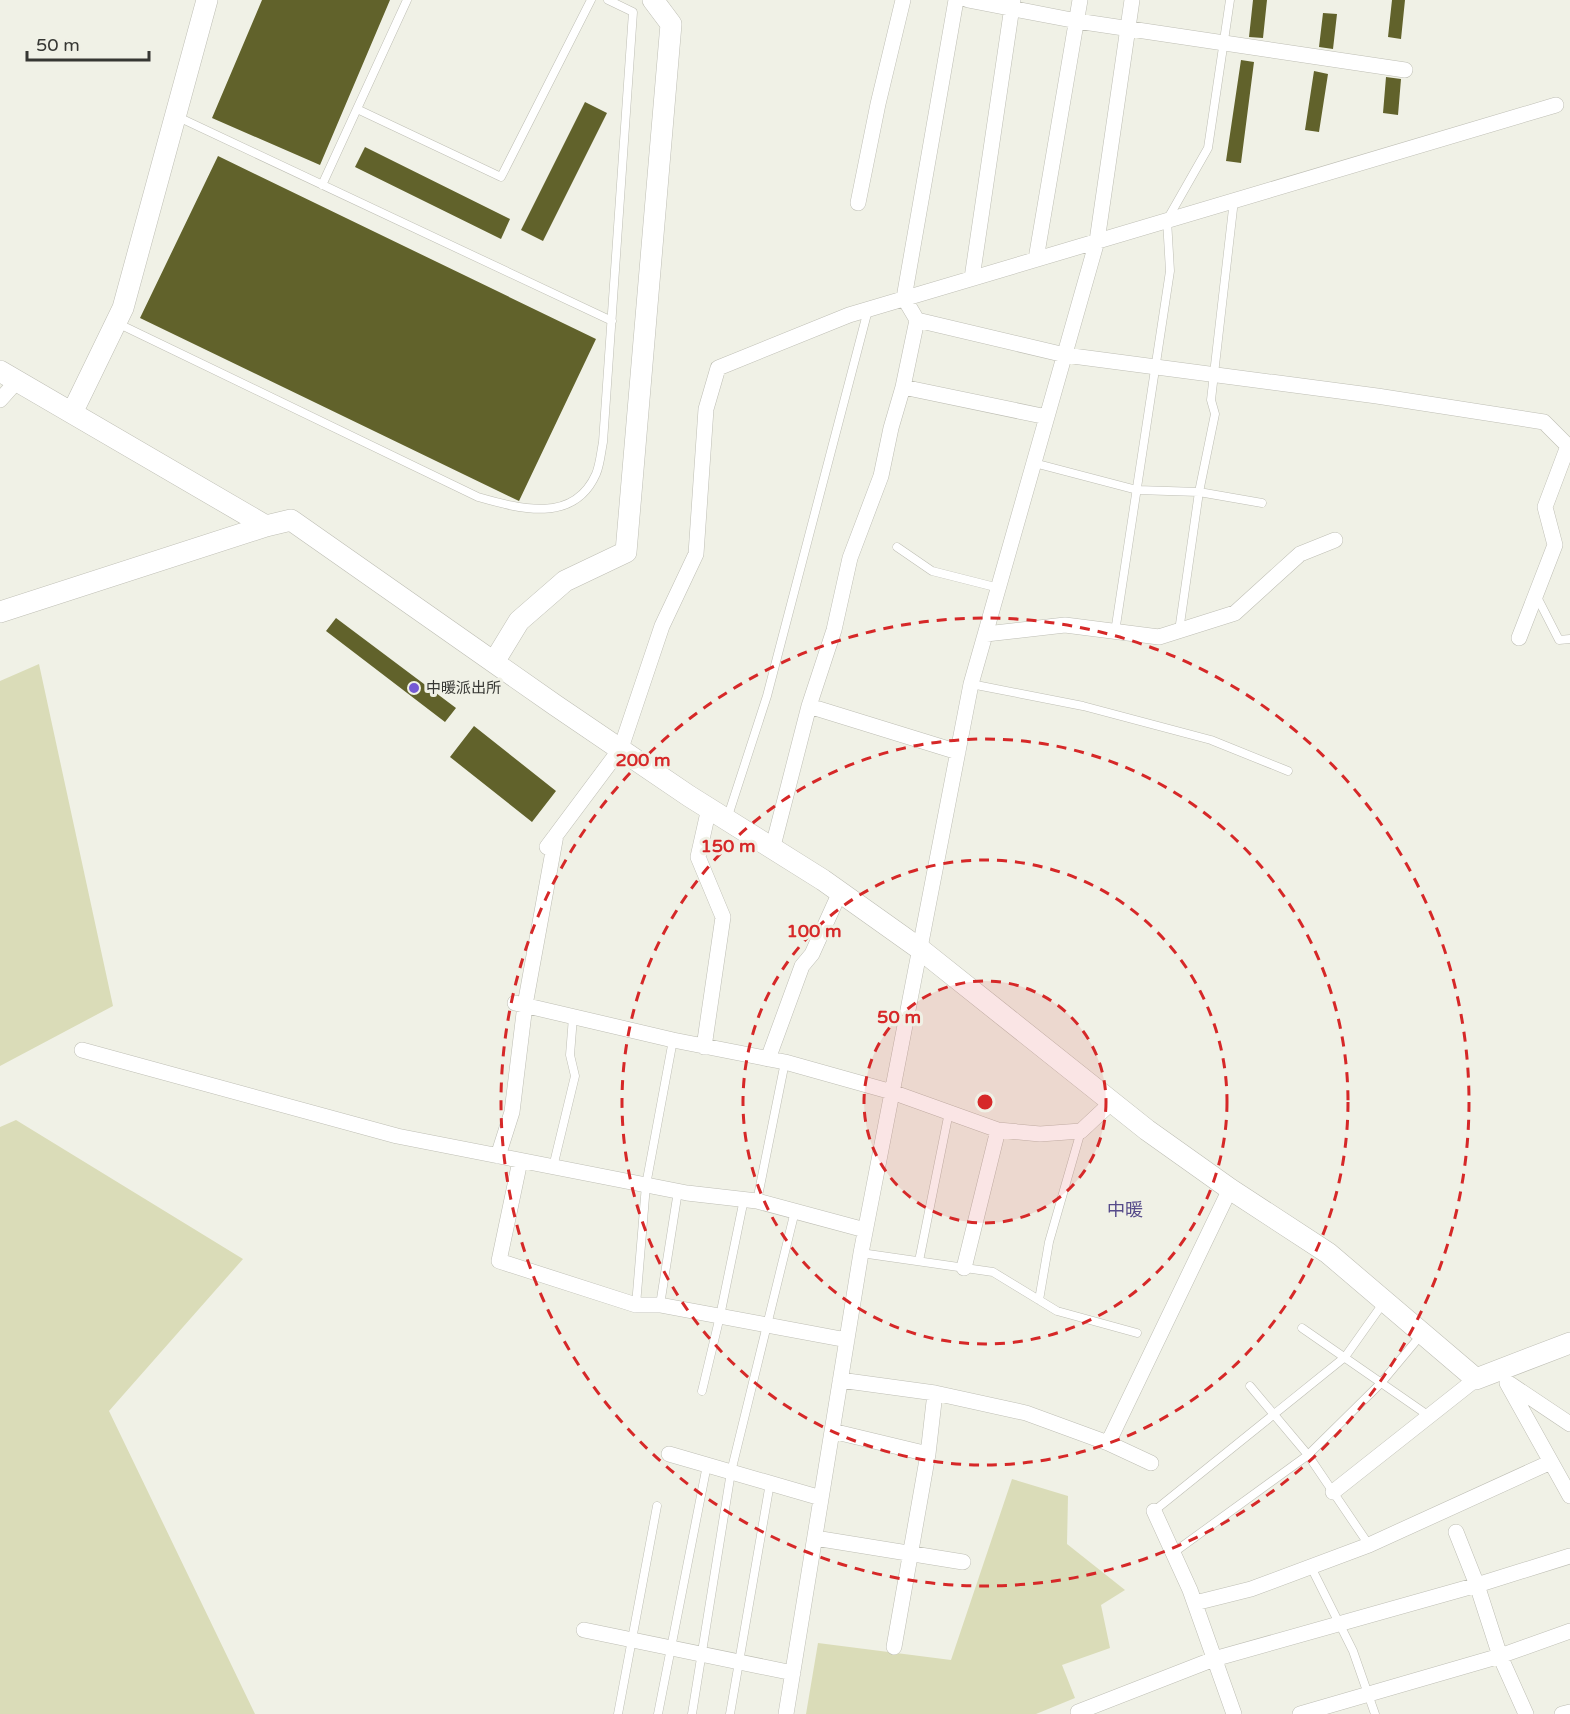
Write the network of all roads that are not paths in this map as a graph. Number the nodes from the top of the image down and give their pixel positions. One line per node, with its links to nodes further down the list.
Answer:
1 (207, 0): 18 (street)
2 (407, 0): 17 (lane)
3 (591, 0): 17 (lane)
4 (608, 0): 29 (lane)
5 (653, 0): 54 (street)
6 (903, 0): 21 (street)
7 (956, 0): 26 (street)
8 (968, 0): 12 (street)
9 (1080, 0): 13 (street)
10 (1132, 0): 14 (street)
11 (1230, 0): 22 (lane)
12 (1012, 4): 13 (street); 25 (street)
13 (1077, 21): 14 (street); 24 (street)
14 (1128, 28): 15 (street); 23 (street)
15 (1406, 70)
16 (1556, 105): 20 (street)
17 (357, 109): 19 (lane)
18 (175, 116): 19 (lane); 30 (street)
19 (322, 185): 29 (lane)
20 (1234, 200): 22 (street); 33 (lane)
21 (858, 203)
22 (1167, 219): 23 (street); 32 (lane)
23 (1096, 241): 24 (street); 31 (street)
24 (1036, 259): 25 (street)
25 (972, 278): 26 (street)
26 (904, 298): 27 (street); 28 (street)
27 (868, 309): 57 (street); 61 (lane)
28 (917, 320): 31 (street); 35 (street)
29 (612, 321): 30 (lane)
30 (116, 322): 37 (street)
31 (1065, 355): 32 (street); 38 (street)
32 (1156, 367): 33 (street); 40 (lane)
33 (1215, 375): 41 (lane); 47 (street)
34 (9, 376): 36 (street); 37 (street)
35 (903, 387): 38 (street); 56 (street)
36 (0, 400)
37 (72, 412): 43 (street)
38 (1047, 417): 39 (street)
39 (1034, 463): 40 (lane); 46 (street)
40 (1137, 490): 41 (lane); 50 (lane)
41 (1199, 492): 42 (lane); 49 (lane)
42 (1262, 503)
43 (266, 525): 48 (street); 54 (street)
44 (1335, 540): 49 (street)
45 (897, 548): 46 (lane)
46 (999, 588): 51 (street)
47 (1536, 594): 52 (street); 53 (lane)
48 (0, 612)
49 (1179, 631): 50 (street)
50 (1115, 632): 51 (street)
51 (986, 634): 55 (street)
52 (1519, 638)
53 (1570, 639)
54 (494, 662): 57 (street)
55 (971, 684): 58 (street); 59 (lane)
56 (809, 706): 58 (street); 64 (street)
57 (621, 748): 60 (street); 62 (street)
58 (958, 752): 66 (street)
59 (1288, 771)
60 (709, 808): 61 (street); 70 (street)
61 (726, 820): 64 (street)
62 (556, 834): 63 (street); 67 (street)
63 (547, 847)
64 (772, 850): 65 (street)
65 (840, 892): 66 (street); 72 (street)
66 (920, 949): 74 (street); 75 (street)
67 (520, 1004): 68 (street); 79 (street)
68 (573, 1017): 69 (street); 81 (lane)
69 (673, 1040): 70 (street); 82 (lane)
70 (704, 1047): 72 (street)
71 (82, 1050): 79 (street)
72 (768, 1059): 73 (street)
73 (785, 1062): 74 (street); 85 (lane)
74 (892, 1092): 76 (street); 87 (street)
75 (1112, 1102): 78 (street); 83 (street)
76 (949, 1112): 77 (street); 89 (lane)
77 (998, 1131): 78 (street); 90 (street)
78 (1081, 1131): 91 (lane)
79 (498, 1156): 80 (street)
80 (520, 1161): 81 (street); 93 (street)
81 (553, 1167): 82 (street)
82 (645, 1185): 84 (street); 93 (lane)
83 (1230, 1189): 92 (street); 113 (street)
84 (678, 1191): 85 (street); 94 (lane)
85 (750, 1200): 86 (street); 95 (lane)
86 (795, 1211): 87 (street); 96 (lane)
87 (865, 1230): 88 (street)
88 (861, 1253): 89 (lane); 100 (street)
89 (919, 1261): 90 (lane)
90 (964, 1268): 91 (lane)
91 (1039, 1300): 98 (lane)
92 (1384, 1301): 99 (street); 102 (lane)
93 (636, 1305): 94 (street)
94 (660, 1305): 95 (street)
95 (720, 1316): 96 (street); 107 (lane)
96 (768, 1325): 100 (street); 120 (lane)
97 (1302, 1328): 102 (lane)
98 (1137, 1333)
99 (1423, 1334): 103 (street); 105 (lane)
100 (847, 1340): 104 (street)
101 (1570, 1343): 103 (street)
102 (1345, 1357): 105 (lane); 109 (lane)
103 (1492, 1378): 110 (street); 111 (street); 117 (street)
104 (840, 1380): 108 (street); 112 (street)
105 (1381, 1383): 110 (lane); 116 (lane)
106 (1250, 1386): 109 (lane)
107 (702, 1391)
108 (935, 1393): 113 (street); 115 (street)
109 (1274, 1414): 116 (lane); 126 (lane)
110 (1429, 1416): 122 (street)
111 (1570, 1423)
112 (832, 1431): 115 (street); 124 (street)
113 (1108, 1443): 118 (street)
114 (669, 1454): 119 (street)
115 (928, 1454): 131 (street)
116 (1308, 1455): 122 (lane); 130 (lane)
117 (1551, 1462): 123 (street); 129 (street)
118 (1150, 1463)
119 (707, 1465): 120 (street); 142 (lane)
120 (731, 1472): 121 (street); 143 (lane)
121 (770, 1483): 124 (street); 146 (lane)
122 (1333, 1492): 129 (lane)
123 (1570, 1496)
124 (821, 1498): 128 (street)
125 (657, 1506): 140 (lane)
126 (1154, 1511): 130 (street)
127 (1456, 1532): 135 (street)
128 (815, 1538): 131 (street); 147 (street)
129 (1369, 1545): 134 (street)
130 (1173, 1553): 136 (street)
131 (910, 1554): 133 (street); 141 (street)
132 (1570, 1556): 135 (street)
133 (963, 1562)
134 (1311, 1567): 136 (street); 137 (lane)
135 (1477, 1585): 137 (street); 144 (street)
136 (1195, 1603): 145 (street)
137 (1339, 1624): 145 (street); 148 (lane)
138 (584, 1630): 140 (street)
139 (1570, 1631): 144 (street)
140 (632, 1640): 142 (street); 151 (lane)
141 (894, 1647)
142 (671, 1648): 143 (street); 152 (lane)
143 (702, 1654): 146 (street); 153 (lane)
144 (1500, 1656): 148 (street); 159 (street)
145 (1214, 1659): 150 (street); 156 (street)
146 (739, 1662): 147 (street); 154 (lane)
147 (793, 1673): 155 (street)
148 (1369, 1694): 157 (street); 158 (lane)
149 (1570, 1712): 160 (street)
150 (1077, 1713)
151 (618, 1714)
152 (658, 1714)
153 (692, 1714)
154 (730, 1714)
155 (786, 1714)
156 (1234, 1714)
157 (1300, 1714)
158 (1375, 1714)
159 (1526, 1714)
160 (1562, 1714)

